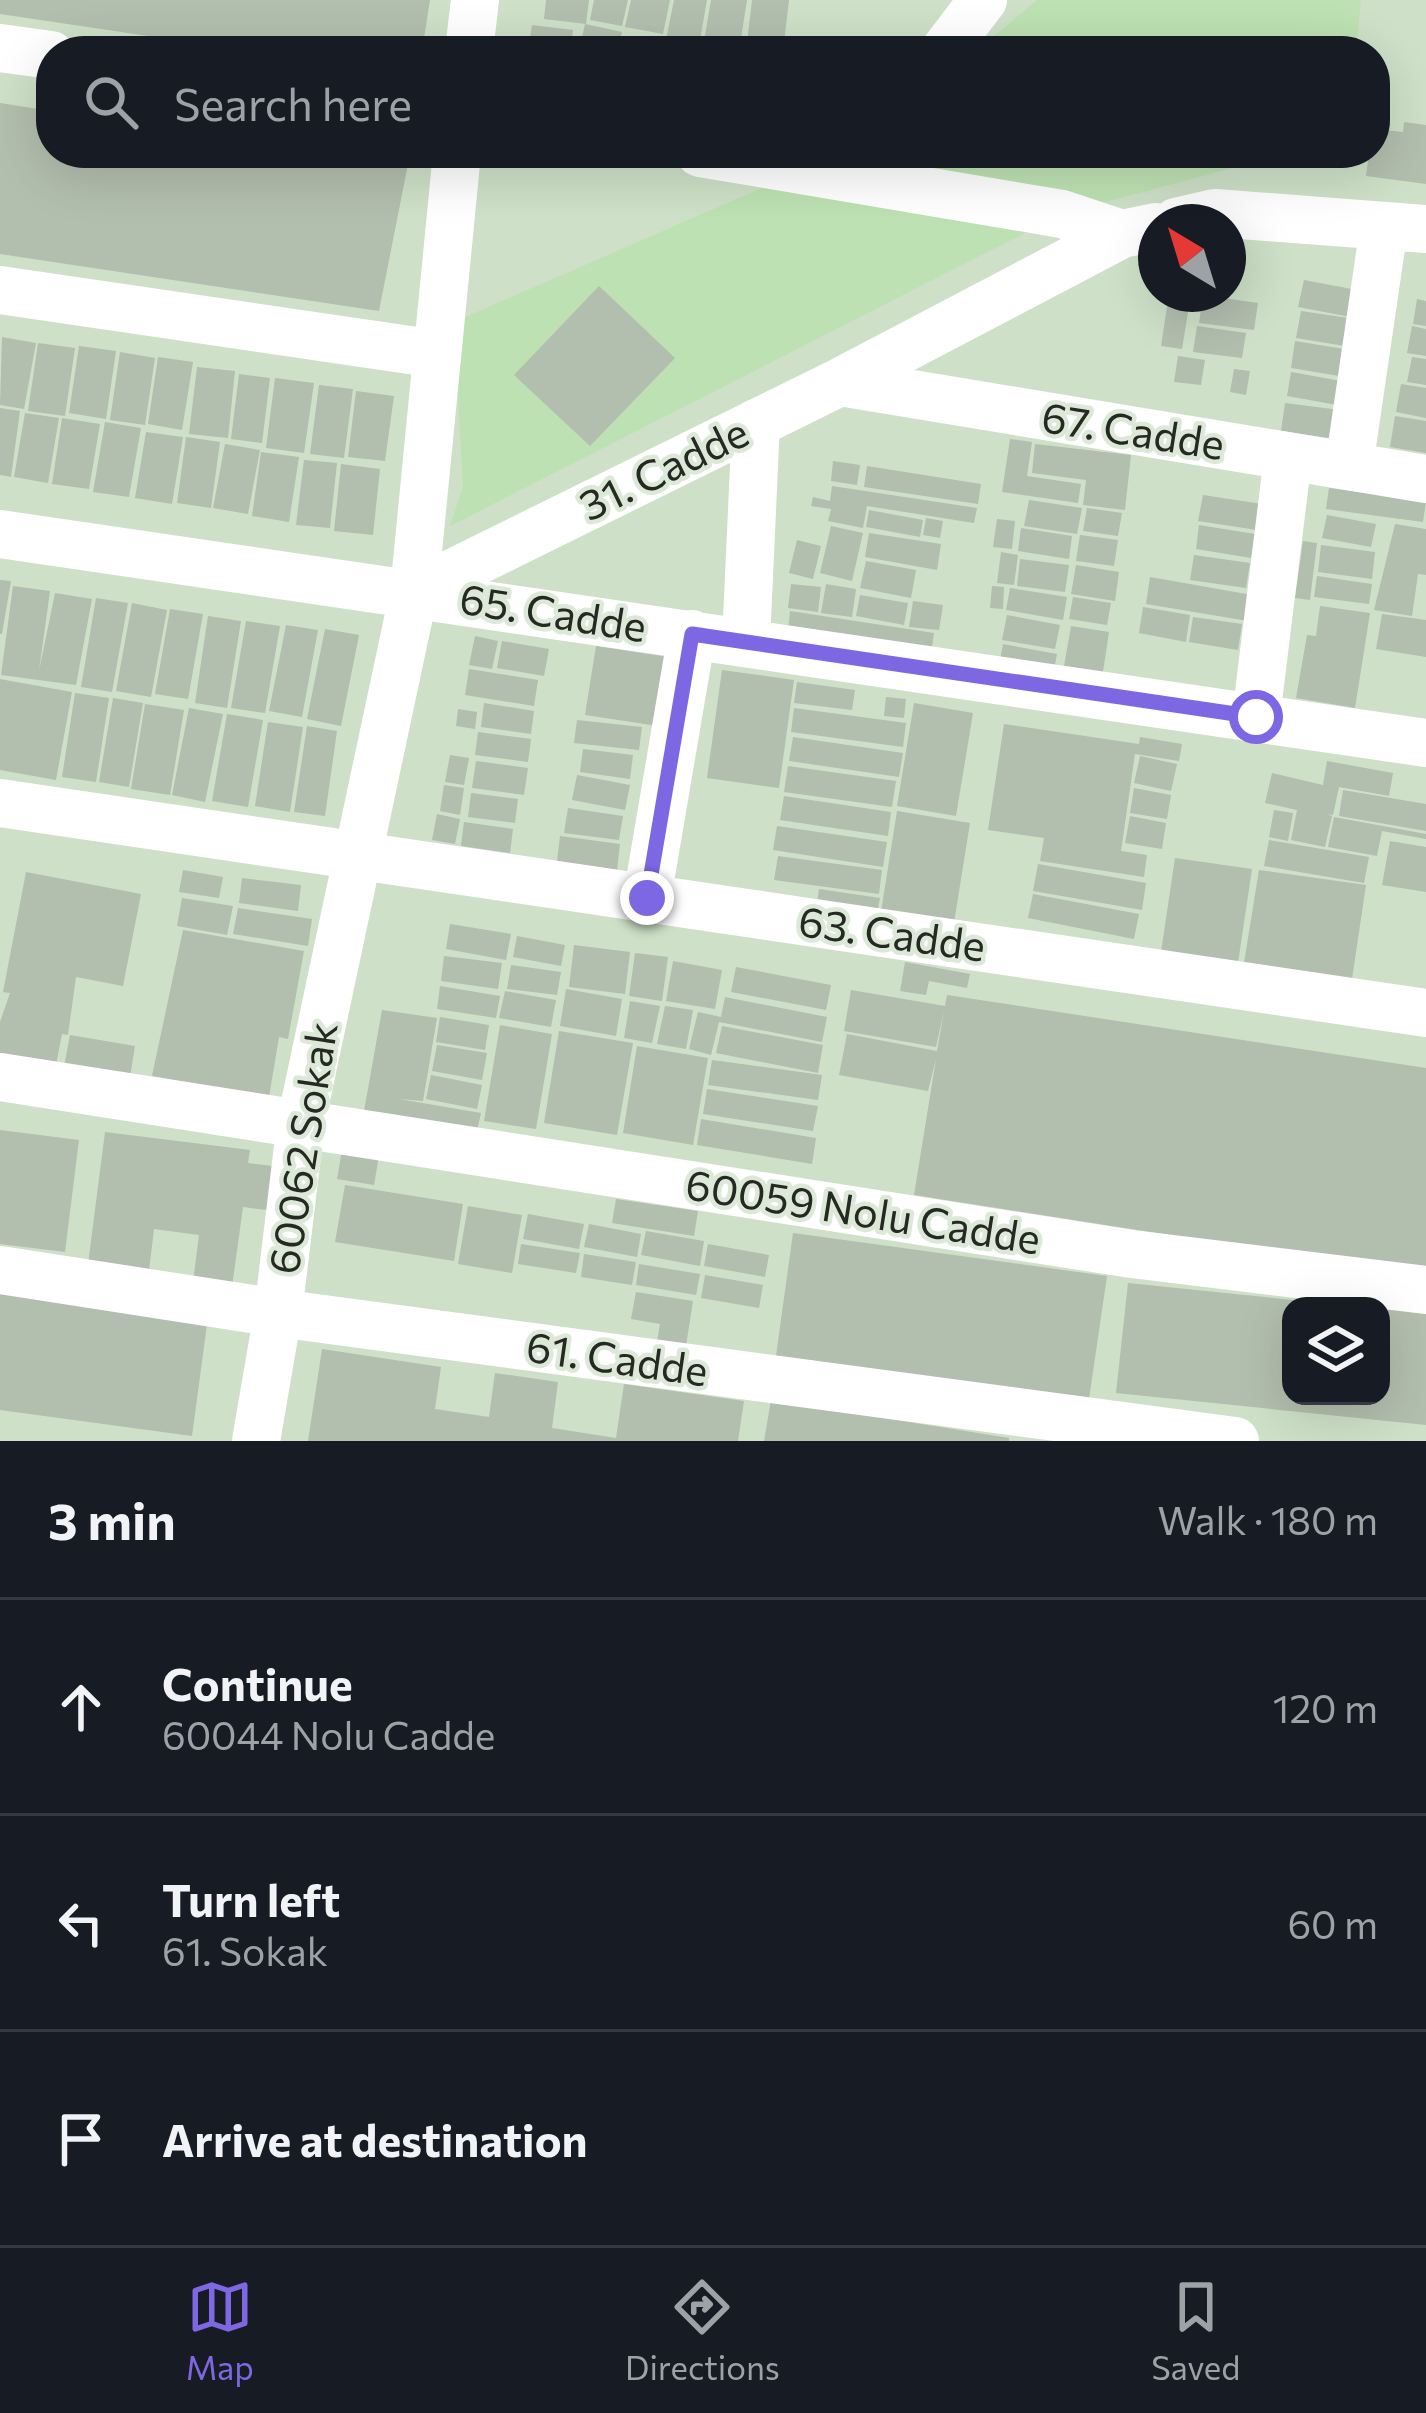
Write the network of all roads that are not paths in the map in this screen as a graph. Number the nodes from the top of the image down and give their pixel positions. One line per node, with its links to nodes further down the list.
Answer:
1 (476, 0): 3 (street)
2 (983, 0): 4 (street)
3 (472, 36)
4 (955, 36)
5 (0, 48): 6 (street)
6 (36, 53)
7 (455, 168): 14 (street)
8 (852, 168): 11 (street)
9 (1246, 215): 10 (street)
10 (1405, 228): 18 (street)
11 (1138, 230)
12 (1138, 231): 15 (street, 31. Cadde)
13 (0, 290): 14 (street)
14 (436, 353): 21 (street)
15 (840, 382): 16 (street, 31. Cadde); 17 (street, 67. Cadde)
16 (756, 423): 21 (street, 31. Cadde); 23 (street)
17 (1288, 457): 18 (street, 67. Cadde); 24 (street)
18 (1349, 466): 19 (street, 67. Cadde)
19 (1426, 479)
20 (0, 534): 21 (street, 65. Cadde)
21 (414, 592): 22 (street, 65. Cadde); 27 (street)
22 (692, 634): 23 (street, 65. Cadde); 28 (street)
23 (746, 642): 24 (street, 65. Cadde)
24 (1256, 717): 25 (street, 65. Cadde)
25 (1426, 742)
26 (0, 803): 27 (street, 63. Cadde)
27 (357, 857): 28 (street, 63. Cadde); 31 (street, 60062 Sokak)
28 (647, 898): 29 (street, 63. Cadde)
29 (1426, 1012)
30 (0, 1077): 31 (street, 60059 Nolu Cadde)
31 (301, 1122): 33 (street, 60059 Nolu Cadde); 34 (street, 60062 Sokak)
32 (0, 1270): 34 (street, 61. Cadde)
33 (1426, 1290)
34 (278, 1313): 35 (street, 60062 Sokak); 36 (street, 61. Cadde)
35 (256, 1441)
36 (1235, 1441)

